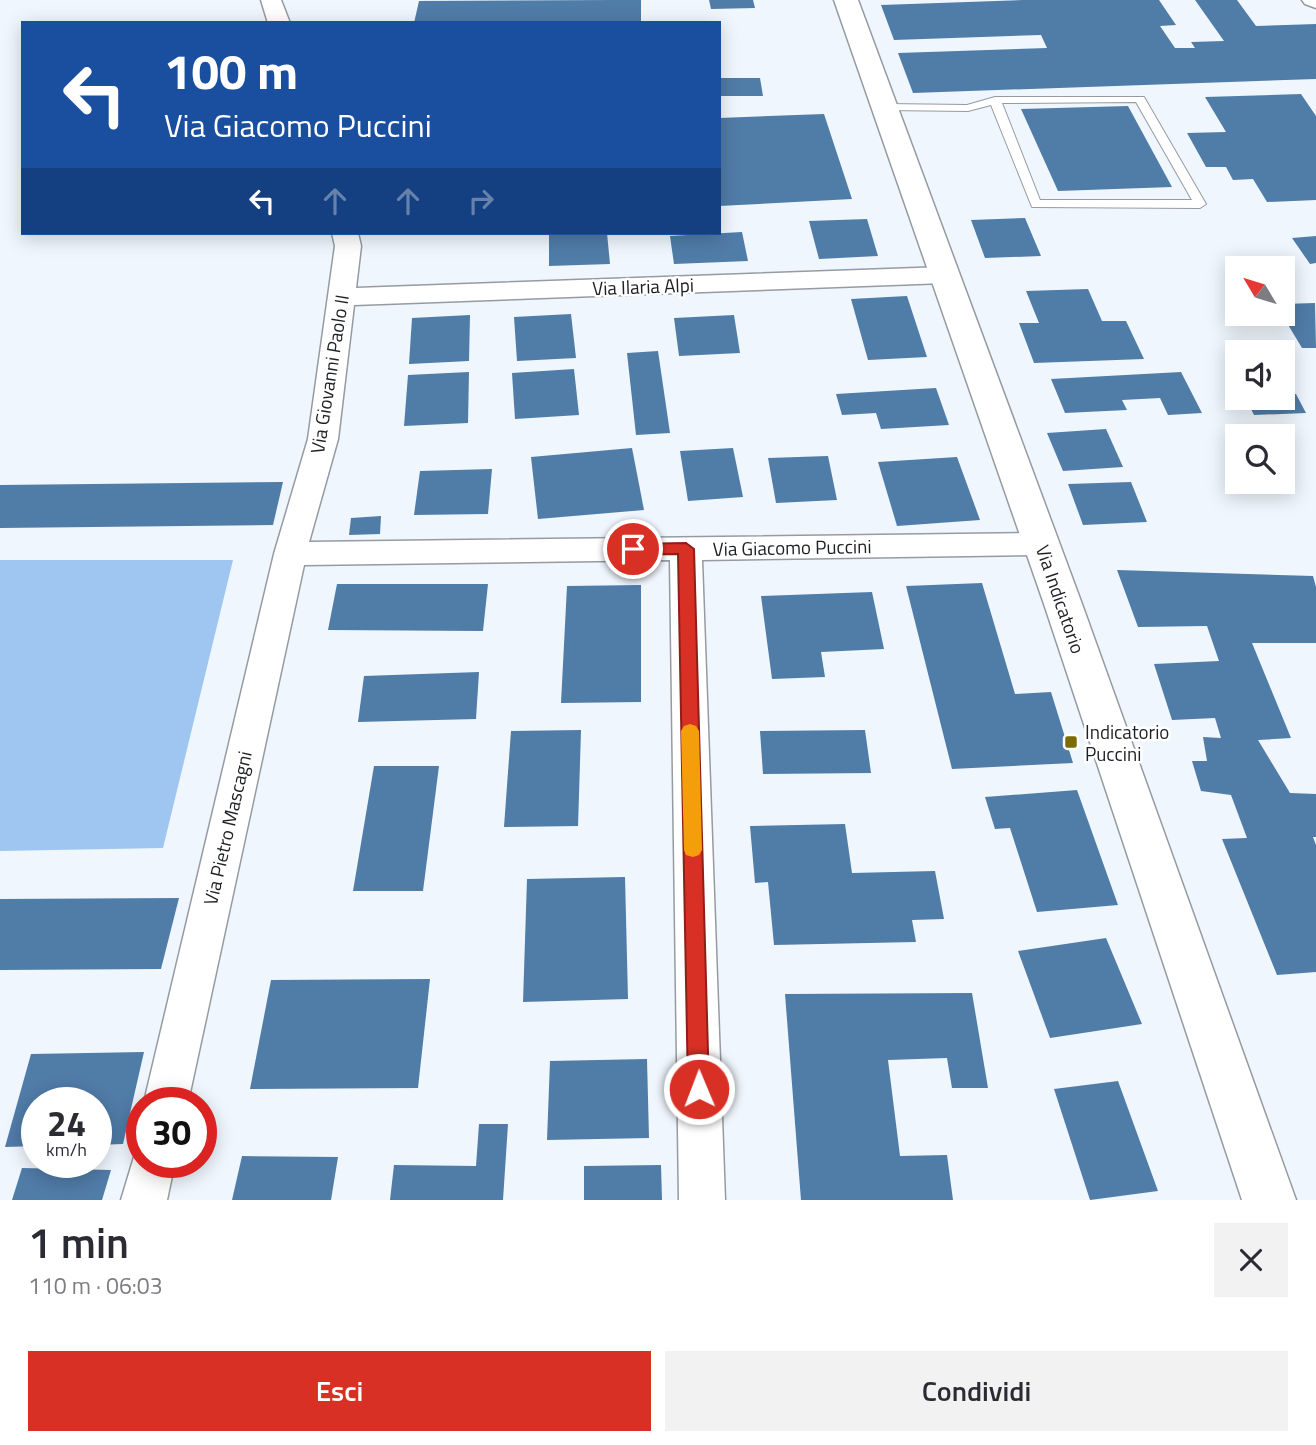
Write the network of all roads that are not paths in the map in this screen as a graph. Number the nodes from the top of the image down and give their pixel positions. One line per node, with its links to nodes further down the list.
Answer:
1 (271, 0): 3 (street)
2 (846, 0): 5 (street, Via Indicatorio)
3 (278, 21)
4 (995, 100): 4 (lane); 5 (lane)
5 (885, 107): 7 (street, Via Indicatorio)
6 (345, 235): 8 (street, Via Giovanni Paolo II)
7 (945, 275): 8 (street, Via Ilaria Alpi); 9 (street, Via Indicatorio)
8 (341, 297): 11 (street, Via Giovanni Paolo II)
9 (1041, 544): 10 (street, Via Giacomo Puccini); 16 (street, Via Indicatorio)
10 (686, 549): 11 (street, Via Giacomo Puccini); 15 (street)
11 (290, 554): 12 (street, Via Pietro Mascagni)
12 (169, 1087)
13 (149, 1178): 14 (street)
14 (144, 1200)
15 (702, 1200)
16 (1269, 1200)

